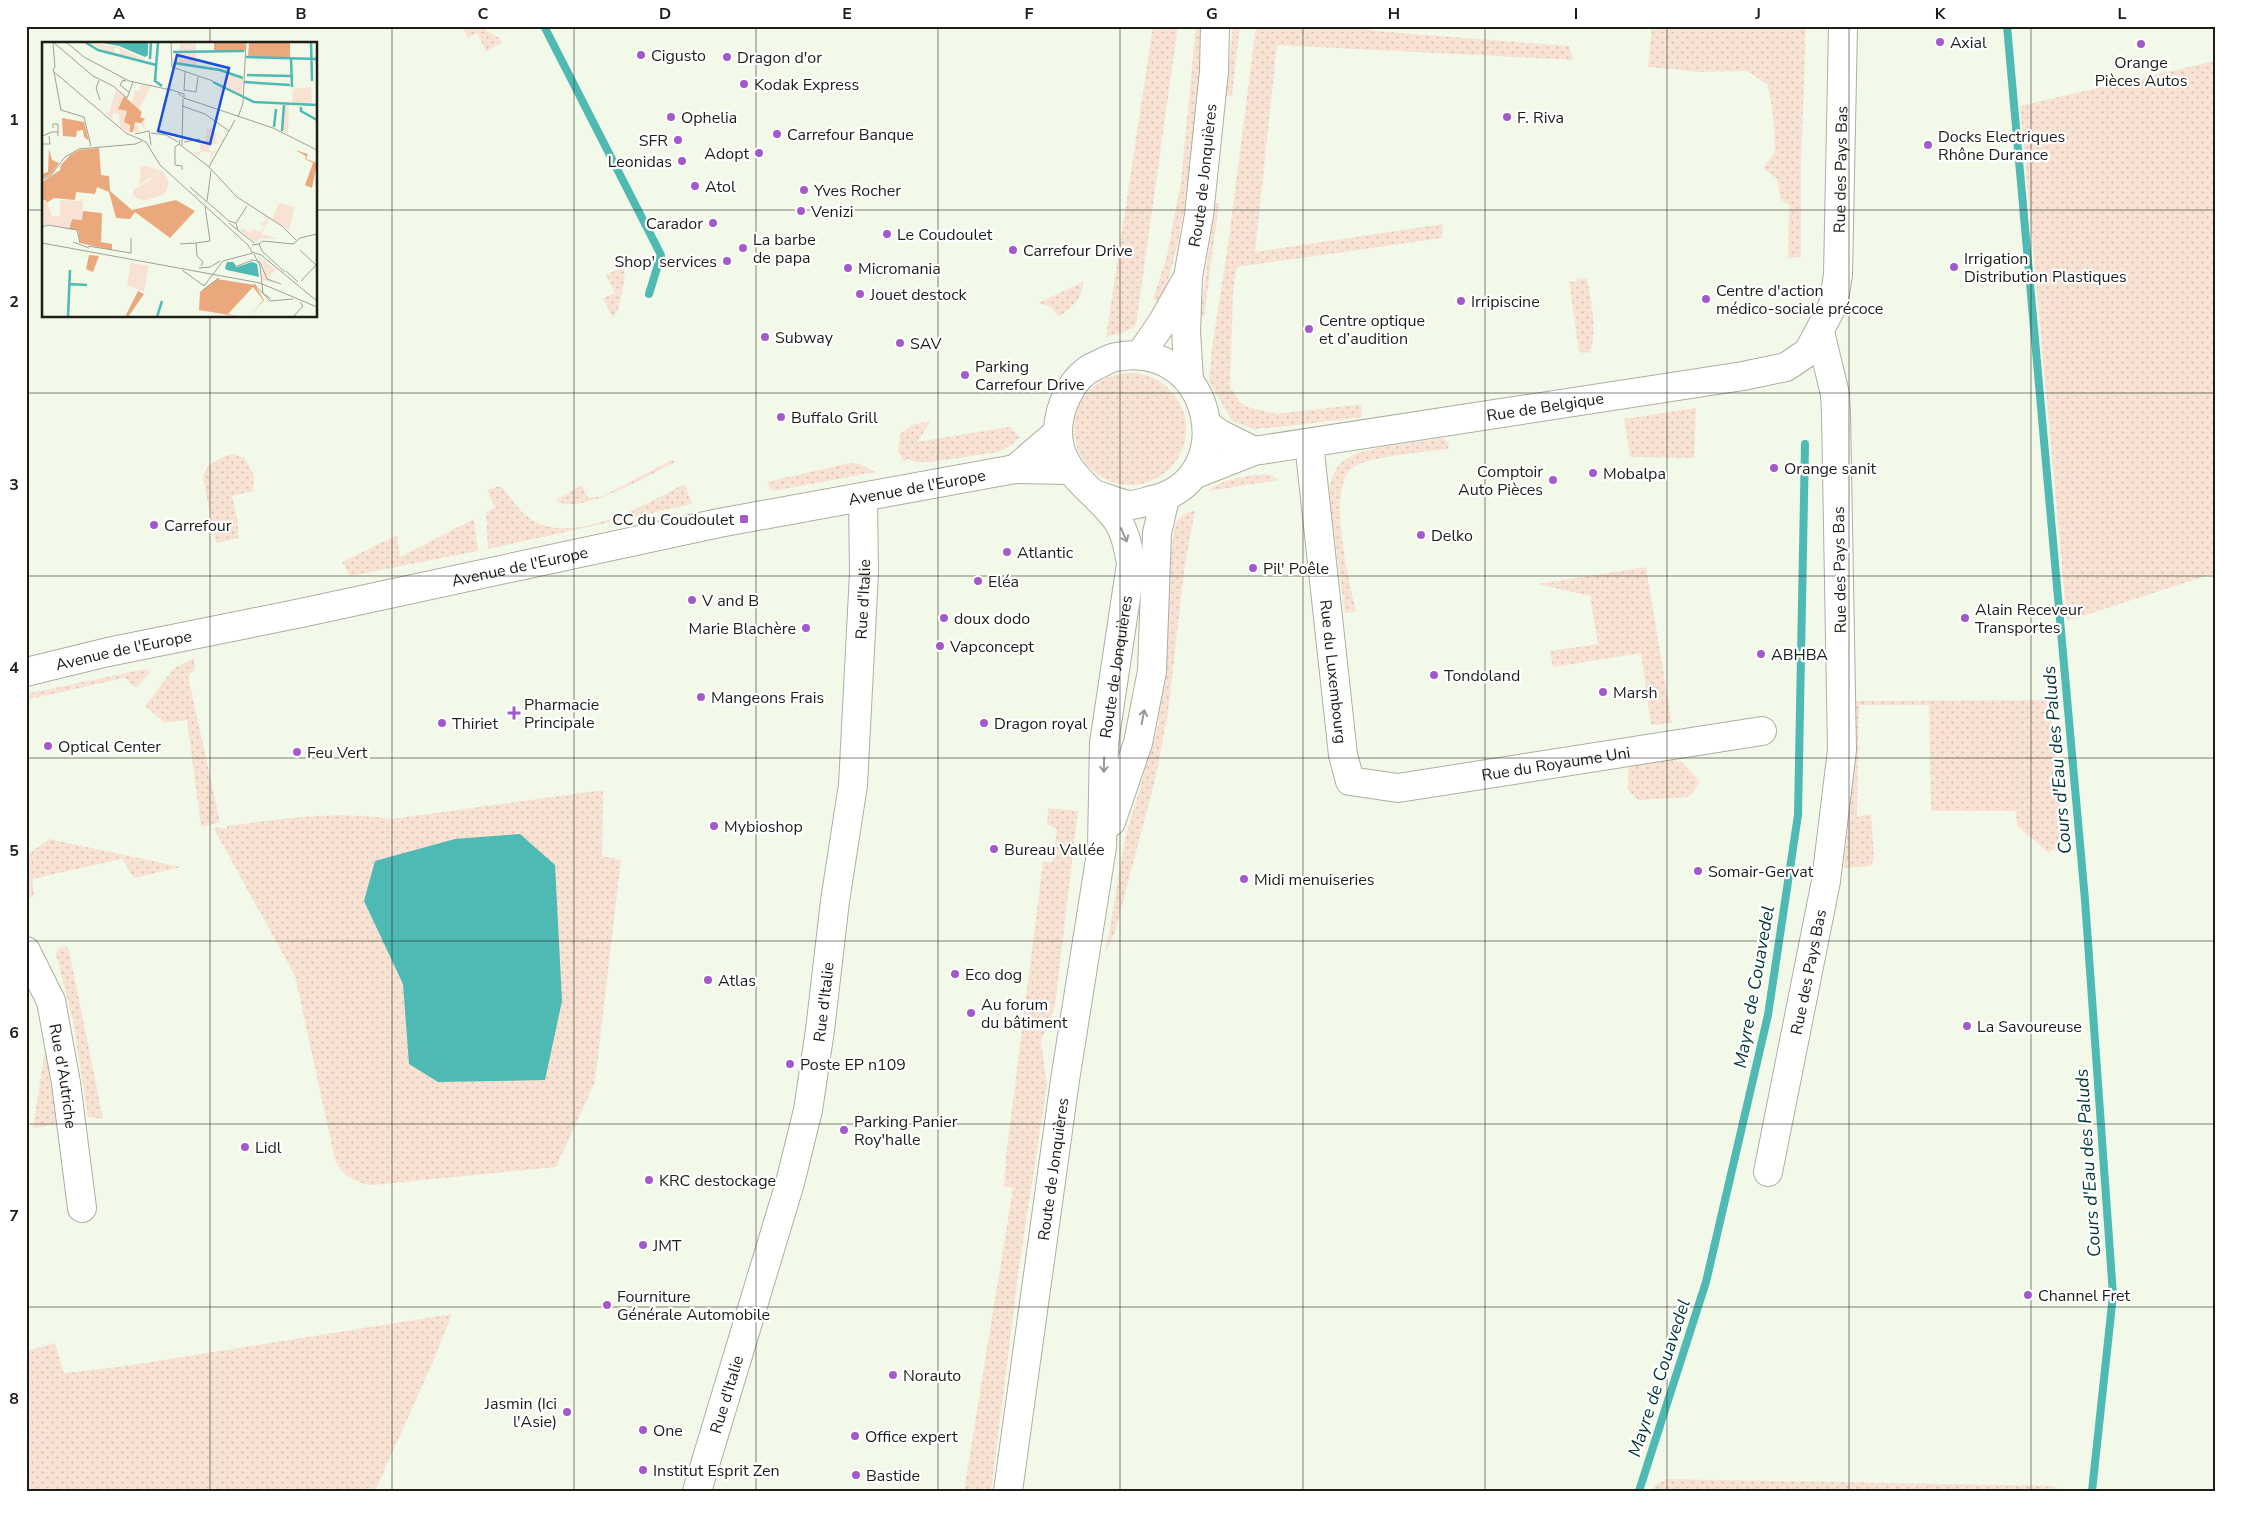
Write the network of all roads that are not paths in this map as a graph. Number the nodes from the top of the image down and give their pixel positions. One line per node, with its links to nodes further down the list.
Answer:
1 (1215, 26): 4 (street, Route de Jonquières)
2 (1223, 26): 4 (street, Route de Jonquières)
3 (1843, 26): 6 (street, Rue des Pays Bas)
4 (1214, 71): 5 (street, Route de Jonquières)
5 (1188, 277): 7 (street, Route de Jonquières); 8 (street, Route de Jonquières)
6 (1820, 332): 11 (street, Rue de Belgique); 24 (street, Rue des Pays Bas)
7 (1140, 355): 8 (street, Route de Jonquières); 10 (street, Route de Jonquières)
8 (1189, 380): 9 (street, Route de Jonquières)
9 (1207, 425): 12 (street); 15 (street, Route de Jonquières)
10 (1058, 432): 13 (street); 14 (street, Route de Jonquières)
11 (1309, 443): 12 (street, Rue de Belgique); 21 (street, Rue du Luxembourg)
12 (1254, 451): 15 (street, Rue de Belgique)
13 (1015, 469): 14 (street, Avenue de l'Europe); 17 (street, Avenue de l'Europe)
14 (1070, 470): 16 (street, Route de Jonquières)
15 (1193, 475): 18 (street, Route de Jonquières)
16 (1097, 495): 18 (street, Route de Jonquières); 22 (street, Route de Jonquières, one-way to 22)
17 (863, 497): 19 (street, Avenue de l'Europe); 26 (street, Rue d'Italie)
18 (1165, 498): 22 (street, Route de Jonquières, one-way to 18)
19 (26, 672)
20 (1762, 731): 21 (street, Rue du Royaume Uni)
21 (1350, 781)
22 (1102, 847): 27 (street, Route de Jonquières)
23 (26, 951): 25 (street, Rue d'Autriche)
24 (1768, 1172)
25 (82, 1208)
26 (697, 1491)
27 (1008, 1491)

